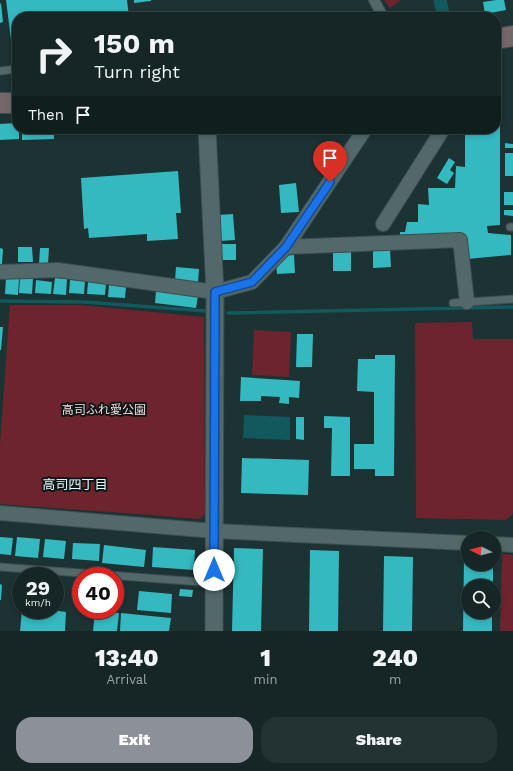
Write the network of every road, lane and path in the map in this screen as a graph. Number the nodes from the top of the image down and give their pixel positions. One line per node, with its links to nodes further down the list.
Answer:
1 (374, 0): 2 (street)
2 (380, 12)
3 (513, 36): 4 (main road)
4 (501, 38)
5 (12, 70): 6 (lane)
6 (0, 71)
7 (0, 103): 8 (main road)
8 (12, 103)
9 (207, 134): 15 (street)
10 (362, 134): 13 (street)
11 (440, 134): 12 (street)
12 (383, 224)
13 (286, 247): 15 (street); 17 (street)
14 (0, 272): 15 (street)
15 (215, 292): 19 (street)
16 (513, 300): 17 (lane)
17 (460, 302)
18 (0, 513): 19 (street)
19 (214, 531): 20 (street); 24 (street)
20 (461, 543)
21 (501, 544): 22 (street)
22 (513, 545)
23 (0, 566): 24 (lane)
24 (215, 583): 25 (street)
25 (214, 631)

